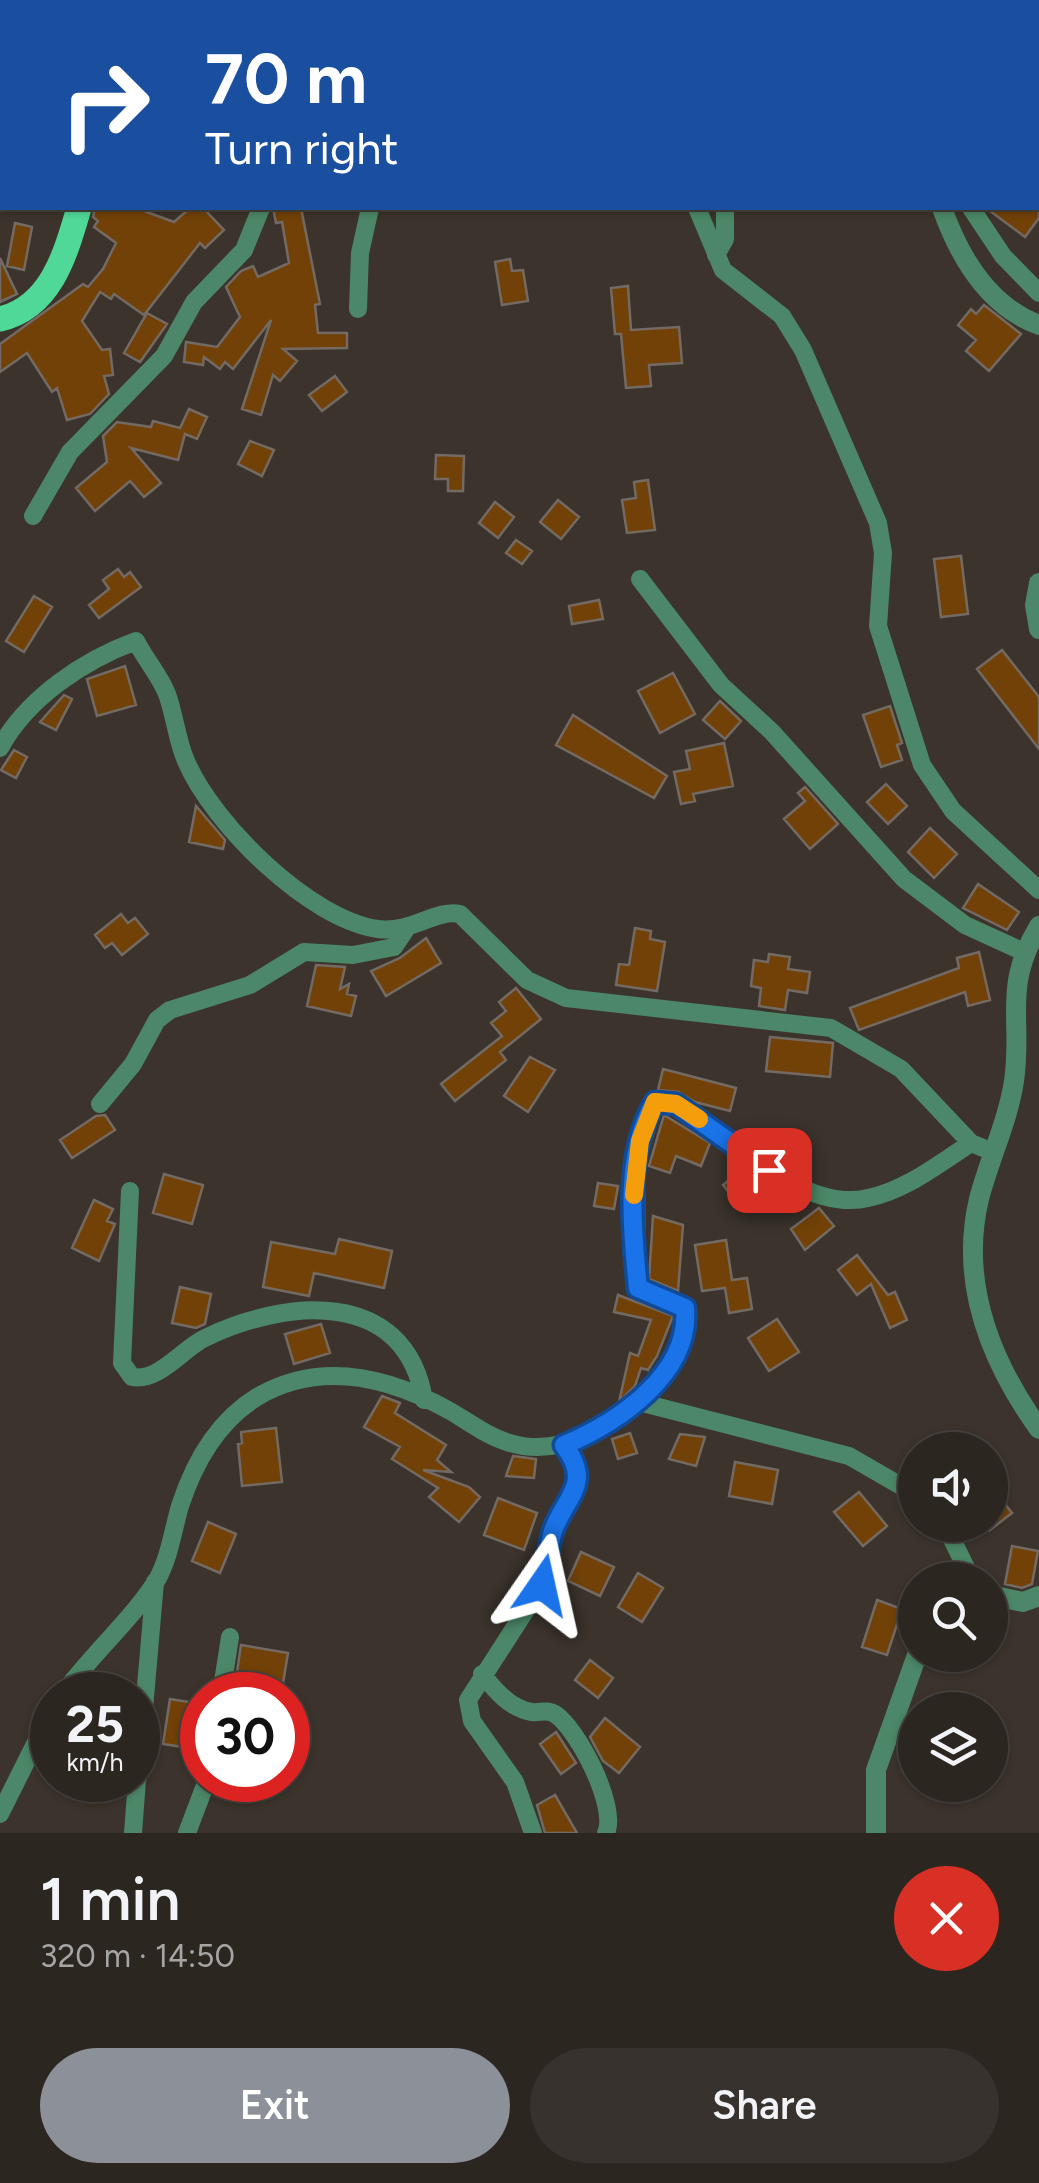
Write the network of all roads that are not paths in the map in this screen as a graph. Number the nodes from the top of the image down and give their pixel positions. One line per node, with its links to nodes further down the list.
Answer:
1 (78, 210): 11 (main road)
2 (260, 210): 13 (street)
3 (370, 210): 10 (street)
4 (699, 210): 8 (street)
5 (725, 210): 8 (street)
6 (943, 210): 12 (street)
7 (972, 210): 9 (street)
8 (716, 256): 18 (street)
9 (1039, 292)
10 (358, 309)
11 (0, 319)
12 (1039, 325)
13 (33, 516)
14 (640, 579): 21 (street)
15 (1039, 583): 16 (street)
16 (1039, 629)
17 (0, 748): 20 (street)
18 (1039, 890)
19 (1039, 926): 21 (street)
20 (406, 930): 22 (street); 23 (street)
21 (1024, 952): 24 (street)
22 (100, 1104)
23 (971, 1143): 24 (street); 27 (street)
24 (992, 1152): 28 (street)
25 (130, 1191): 26 (street)
26 (424, 1400): 29 (street); 31 (street)
27 (639, 1402): 29 (street); 30 (street)
28 (1039, 1429)
29 (564, 1445): 39 (street)
30 (898, 1484)
31 (156, 1582): 35 (street); 36 (street)
32 (1039, 1596): 33 (street)
33 (1008, 1599)
34 (230, 1637): 37 (street)
35 (81, 1672)
36 (147, 1672)
37 (225, 1672)
38 (911, 1672): 48 (street)
39 (482, 1674): 46 (street); 47 (street)
40 (30, 1754): 43 (street)
41 (135, 1802): 44 (street)
42 (199, 1802): 45 (street)
43 (0, 1814)
44 (133, 1833)
45 (187, 1833)
46 (533, 1833)
47 (606, 1833)
48 (876, 1833)

